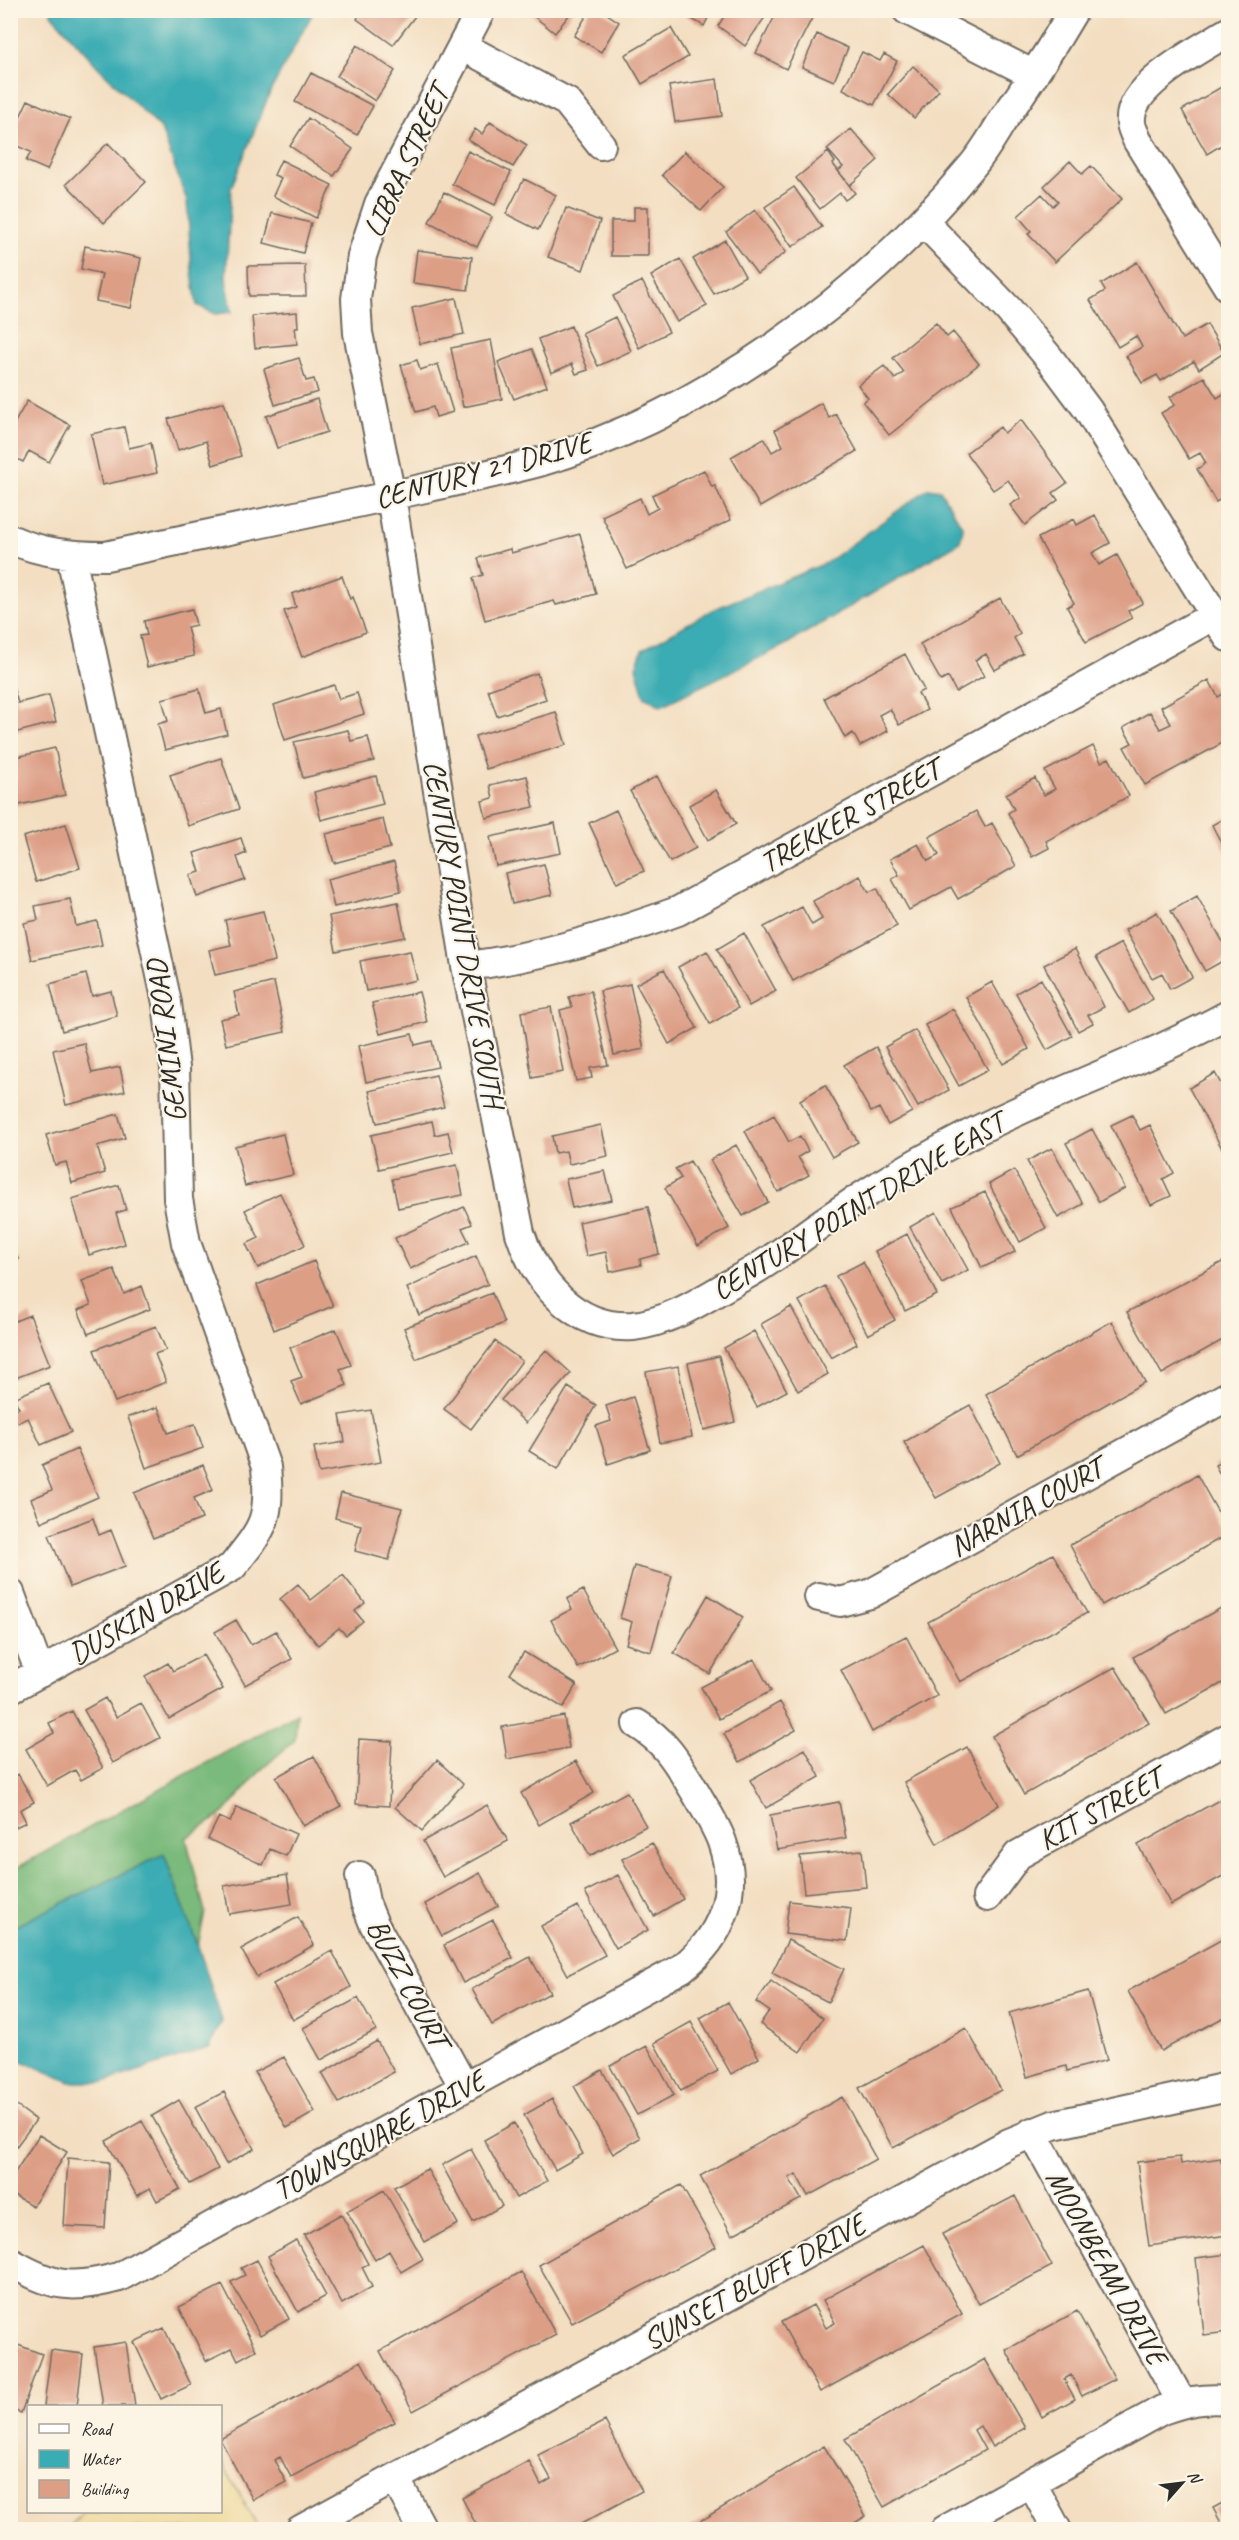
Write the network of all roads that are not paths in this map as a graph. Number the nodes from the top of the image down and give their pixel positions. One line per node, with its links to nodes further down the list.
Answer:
1 (480, 10): 5 (street, LIBRA STREET)
2 (907, 10): 6 (street)
3 (1074, 10): 6 (street, CENTURY 21 DRIVE)
4 (1228, 32): 9 (street)
5 (462, 46): 7 (street); 10 (street, LIBRA STREET)
6 (1034, 75): 8 (street, CENTURY 21 DRIVE)
7 (601, 145)
8 (923, 221): 10 (street, CENTURY 21 DRIVE); 13 (street)
9 (1228, 287)
10 (391, 496): 12 (street, CENTURY 21 DRIVE); 14 (street, CENTURY POINT DRIVE SOUTH)
11 (10, 539): 12 (street, CENTURY 21 DRIVE)
12 (71, 556): 18 (street, GEMINI ROAD)
13 (1222, 626): 14 (street, TREKKER STREET)
14 (466, 966): 16 (street, CENTURY POINT DRIVE SOUTH)
15 (1228, 1015): 16 (street, CENTURY POINT DRIVE EAST)
16 (615, 1325)
17 (1228, 1396): 20 (street, NARNIA COURT)
18 (266, 1519): 21 (street, DUSKIN DRIVE)
19 (10, 1593): 21 (street)
20 (819, 1597)
21 (40, 1673): 22 (street, DUSKIN DRIVE)
22 (10, 1689)
23 (637, 1724): 28 (street, TOWNSQUARE DRIVE)
24 (1228, 1738): 26 (street, KIT STREET)
25 (360, 1876): 28 (street, BUZZ COURT)
26 (987, 1897)
27 (1228, 2086): 29 (street, SUNSET BLUFF DRIVE)
28 (465, 2087): 30 (street, TOWNSQUARE DRIVE)
29 (1032, 2132): 32 (street, MOONBEAM DRIVE); 33 (street, SUNSET BLUFF DRIVE)
30 (10, 2262)
31 (1228, 2400): 32 (street)
32 (1182, 2403): 34 (street)
33 (395, 2478): 35 (street, SUNSET BLUFF DRIVE); 36 (street)
34 (1031, 2482): 37 (street); 38 (street)
35 (300, 2529)
36 (423, 2529)
37 (945, 2529)
38 (1057, 2529)

